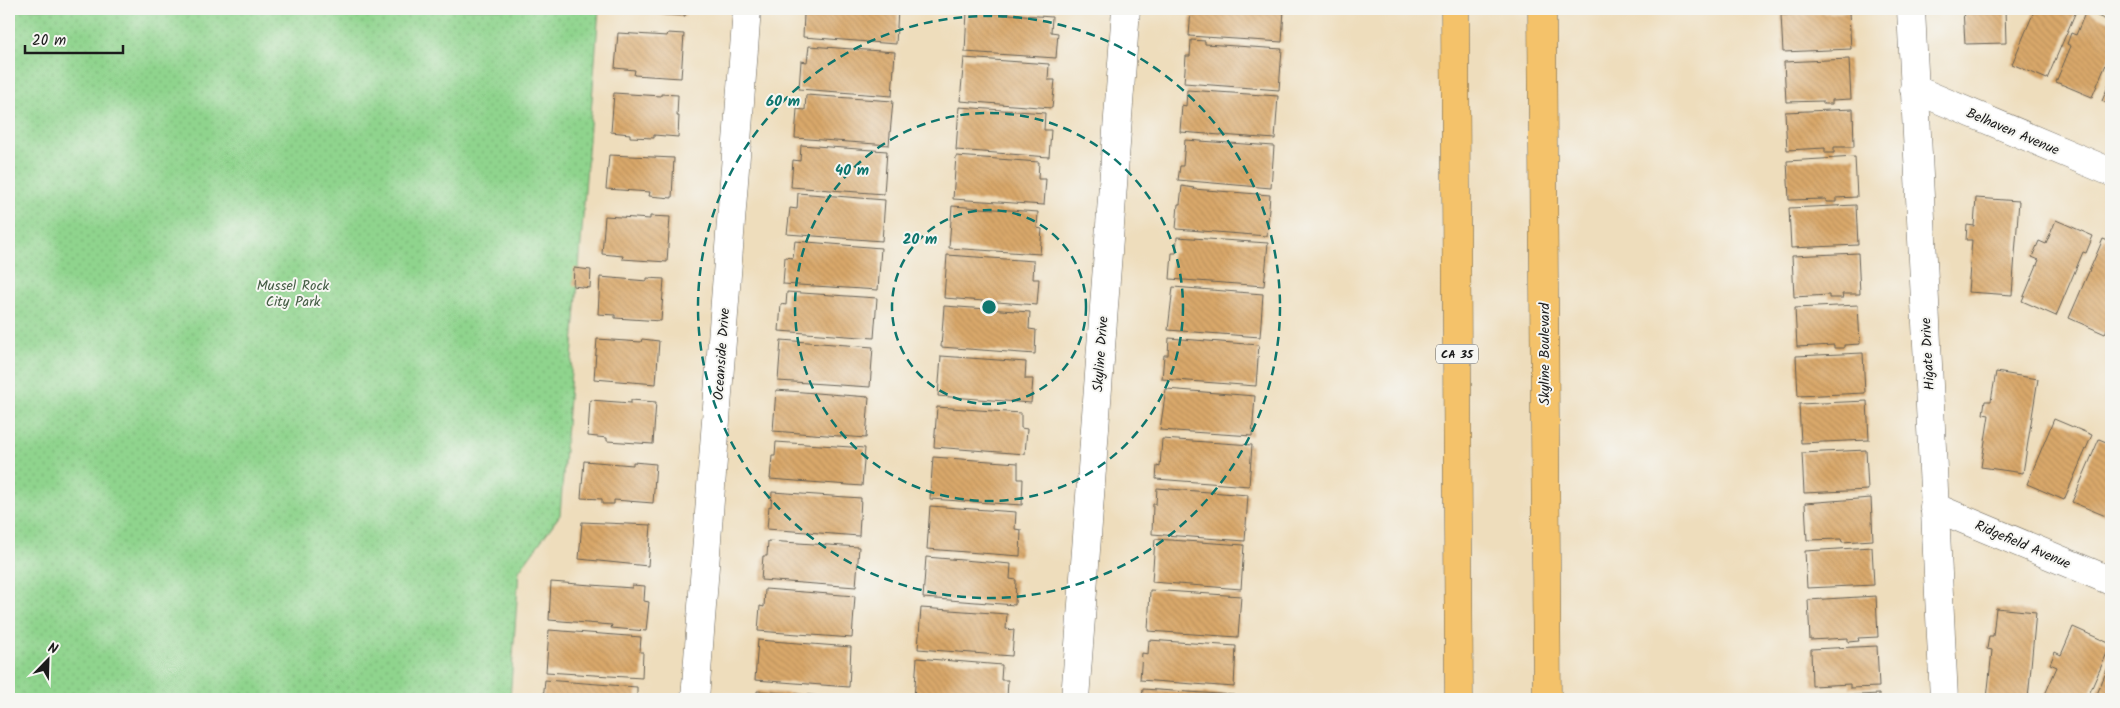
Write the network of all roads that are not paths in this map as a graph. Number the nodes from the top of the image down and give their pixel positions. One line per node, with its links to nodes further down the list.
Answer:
1 (747, 9): 10 (street, Oceanside Drive)
2 (1126, 9): 11 (street, Skyline Drive)
3 (1455, 9): 12 (main road, CA 35)
4 (1542, 9): 13 (main road, Skyline Boulevard)
5 (1911, 9): 6 (street, Higate Drive)
6 (1914, 89): 7 (street, Belhaven Avenue); 8 (street, Higate Drive)
7 (2111, 172)
8 (1934, 507): 9 (street, Ridgefield Avenue); 14 (street, Higate Drive)
9 (2111, 581)
10 (695, 699)
11 (1075, 699)
12 (1459, 699)
13 (1547, 699)
14 (1944, 699)

